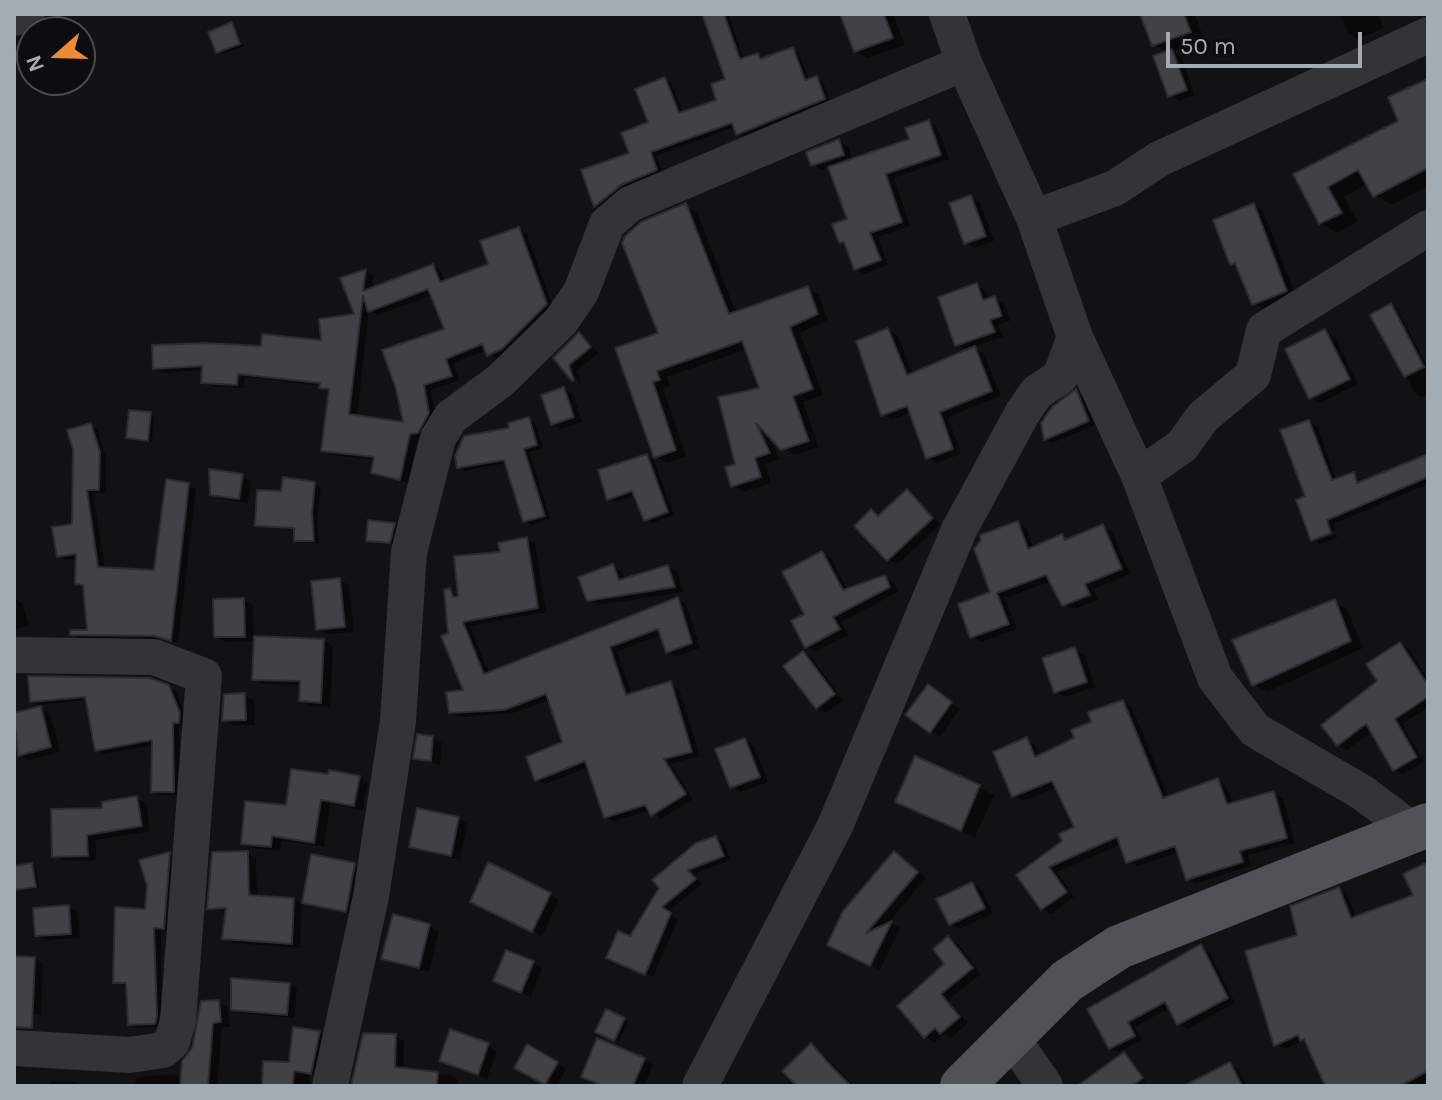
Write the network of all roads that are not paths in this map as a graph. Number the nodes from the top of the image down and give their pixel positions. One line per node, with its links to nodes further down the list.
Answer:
1 (27, 14): 3 (street)
2 (947, 14): 5 (street)
3 (14, 18)
4 (1428, 35): 6 (street)
5 (964, 63): 6 (street); 14 (street)
6 (1034, 218): 8 (street)
7 (1428, 228): 9 (street)
8 (1075, 337): 9 (street); 15 (street)
9 (1139, 476): 11 (street)
10 (14, 655): 13 (street)
11 (1420, 828): 12 (main road)
12 (1012, 1038): 16 (main road); 17 (street)
13 (14, 1048)
14 (330, 1086)
15 (700, 1086)
16 (962, 1086)
17 (1045, 1086)

